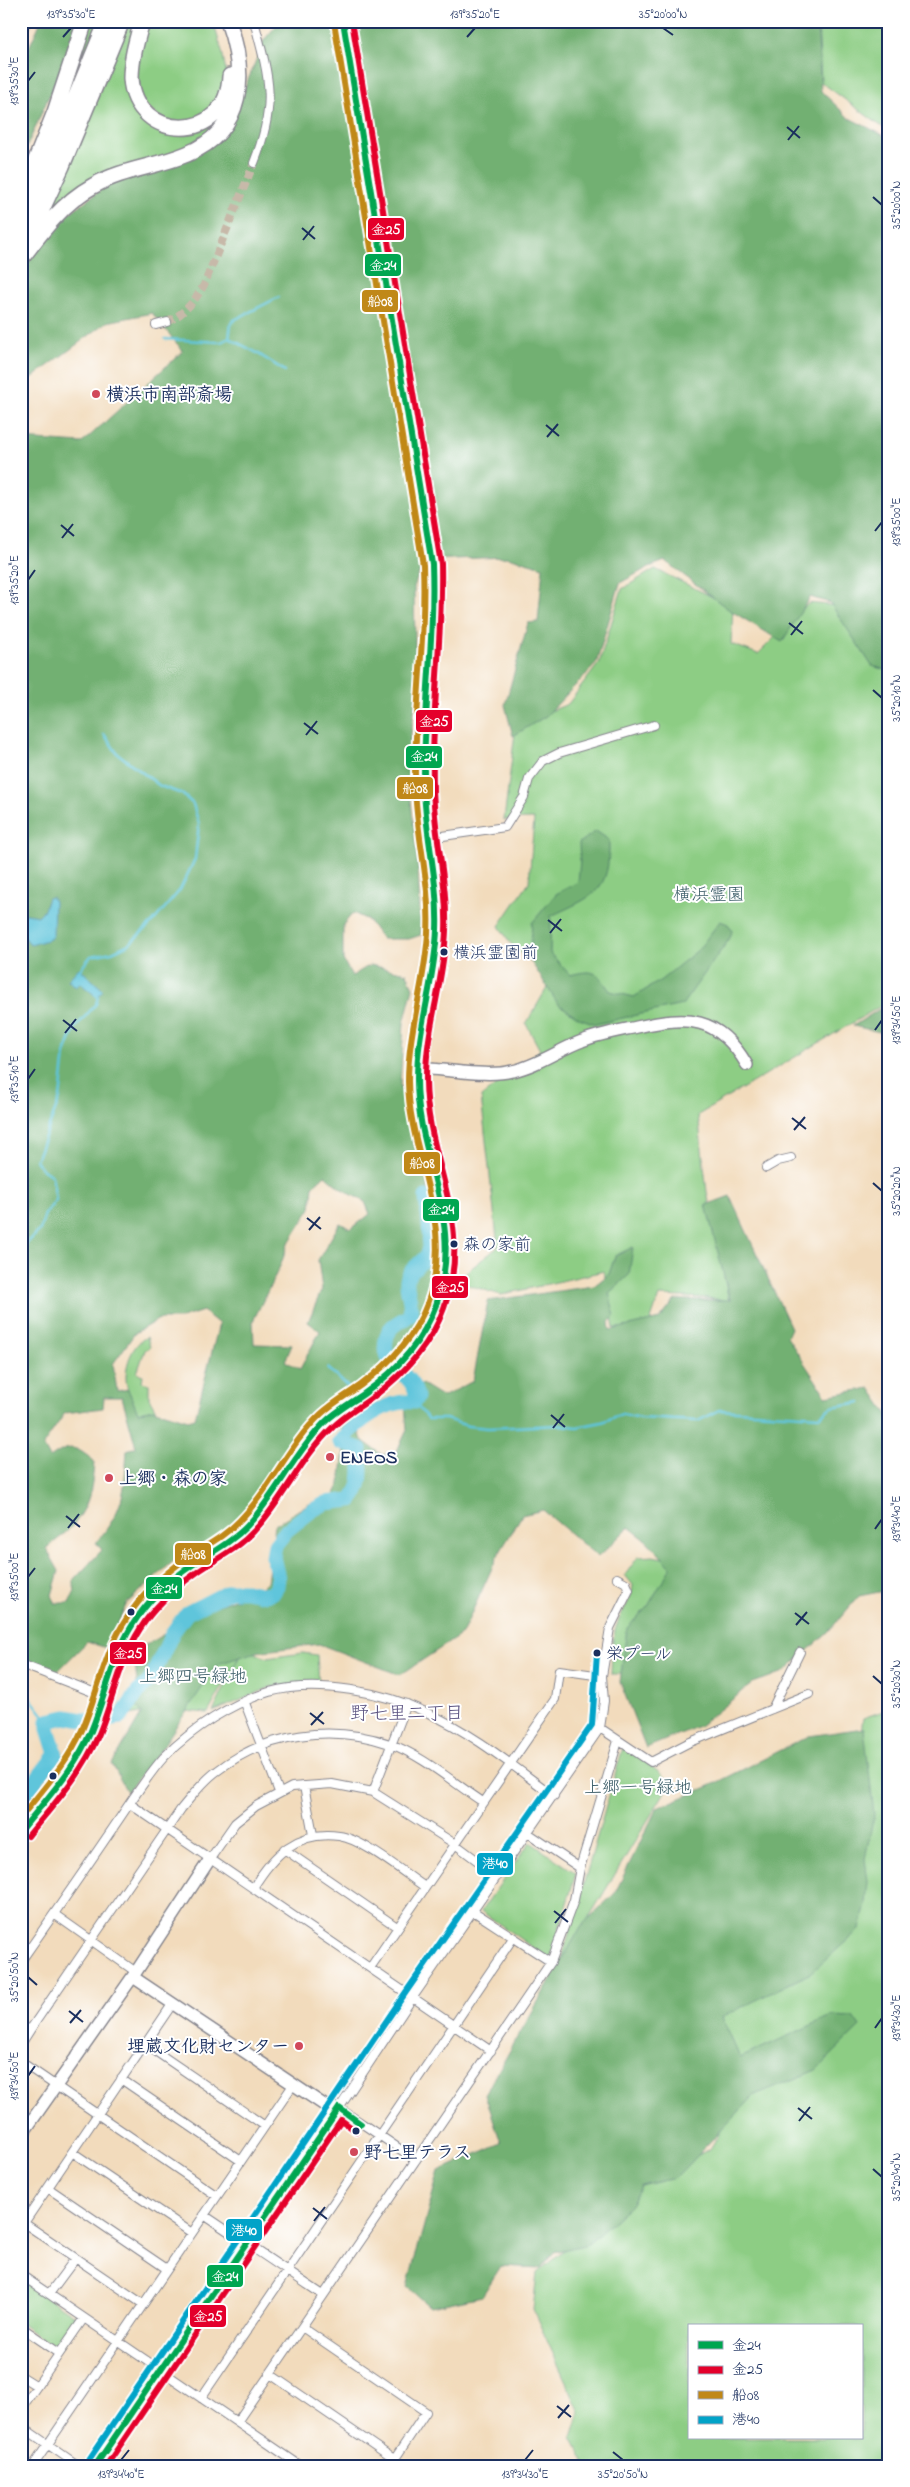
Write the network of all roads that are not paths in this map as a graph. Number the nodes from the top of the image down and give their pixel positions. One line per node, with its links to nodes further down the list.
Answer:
1 (85, 21): 9 (highway)
2 (107, 21): 10 (highway)
3 (122, 21): 11 (highway)
4 (142, 21): 5 (highway)
5 (219, 21)
6 (228, 21): 12 (highway)
7 (254, 21): 8 (street)
8 (254, 163)
9 (21, 197)
10 (21, 222)
11 (21, 253)
12 (21, 259)
13 (167, 322): 14 (street)
14 (156, 325)
15 (432, 564): 17 (main road)
16 (654, 725): 17 (street)
17 (429, 838): 19 (main road)
18 (747, 1064): 19 (street)
19 (418, 1066): 27 (main road)
20 (791, 1158): 21 (street)
21 (766, 1168)
22 (617, 1578): 25 (street)
23 (800, 1652): 30 (street)
24 (21, 1664): 27 (street)
25 (602, 1676): 31 (street); 35 (street)
26 (809, 1694): 30 (street)
27 (101, 1700): 43 (main road)
28 (245, 1703): 29 (street); 34 (street); 42 (street)
29 (407, 1704): 33 (street); 35 (street)
30 (772, 1708): 32 (street)
31 (600, 1728): 32 (street); 39 (street)
32 (618, 1741): 51 (street)
33 (390, 1744): 34 (street); 38 (street); 41 (street)
34 (262, 1745): 37 (street); 45 (street)
35 (510, 1765): 39 (street); 41 (street)
36 (304, 1786): 37 (street); 38 (street); 47 (street)
37 (279, 1792): 50 (street)
38 (373, 1792): 48 (street)
39 (554, 1796): 46 (street)
40 (21, 1802): 43 (street)
41 (483, 1802): 48 (street)
42 (130, 1804): 45 (street); 56 (street)
43 (32, 1811): 44 (main road)
44 (21, 1831)
45 (167, 1831): 50 (street); 59 (street)
46 (528, 1833): 51 (street); 52 (street)
47 (313, 1836): 49 (street); 53 (street)
48 (455, 1844): 52 (street); 53 (street)
49 (284, 1849): 54 (street); 57 (street)
50 (210, 1859): 54 (street); 63 (street)
51 (580, 1868): 61 (street)
52 (498, 1876): 55 (street)
53 (426, 1887): 57 (street)
54 (253, 1888): 62 (street)
55 (473, 1911): 58 (street); 64 (street)
56 (54, 1914): 59 (street); 60 (street)
57 (397, 1928): 62 (street)
58 (513, 1938): 61 (street); 67 (street)
59 (92, 1941): 63 (street); 68 (street)
60 (21, 1961)
61 (551, 1962): 71 (street)
62 (370, 1968): 64 (street)
63 (134, 1974): 65 (street); 75 (street)
64 (413, 1997): 67 (street); 76 (street)
65 (173, 2003): 70 (street); 74 (street)
66 (21, 2025): 68 (street)
67 (454, 2026): 71 (street); 79 (street)
68 (30, 2030): 69 (street)
69 (21, 2044)
70 (145, 2044): 73 (street); 78 (street)
71 (491, 2051): 82 (street)
72 (21, 2062): 75 (street)
73 (121, 2079): 77 (street); 83 (street)
74 (293, 2085): 76 (street); 78 (street)
75 (56, 2086): 77 (street); 80 (street)
76 (337, 2111): 79 (street); 89 (street)
77 (97, 2114): 81 (street); 85 (street)
78 (265, 2126): 83 (street)
79 (380, 2135): 82 (street); 92 (street)
80 (21, 2136)
81 (72, 2152): 84 (street); 88 (street)
82 (416, 2160): 95 (street)
83 (241, 2161): 85 (street)
84 (48, 2188): 87 (street); 91 (street)
85 (217, 2196): 86 (street)
86 (204, 2215): 88 (street); 89 (street)
87 (22, 2222): 90 (street)
88 (192, 2233): 91 (street)
89 (246, 2243): 92 (street); 102 (street)
90 (75, 2259): 94 (street); 96 (street)
91 (167, 2269): 96 (street)
92 (288, 2271): 95 (street); 106 (street)
93 (21, 2275): 94 (street)
94 (49, 2294): 97 (street)
95 (323, 2295): 99 (street)
96 (143, 2304): 100 (street)
97 (84, 2318): 100 (street); 101 (street)
98 (21, 2327): 101 (street)
99 (302, 2327): 103 (street); 111 (street)
100 (118, 2341): 102 (street); 110 (street)
101 (59, 2353): 105 (street)
102 (160, 2370): 106 (street); 114 (street)
103 (270, 2374): 108 (street); 111 (street)
104 (21, 2376): 105 (street)
105 (37, 2386): 107 (street)
106 (202, 2398): 108 (street)
107 (21, 2409)
108 (237, 2422): 115 (street)
109 (21, 2426): 110 (street)
110 (48, 2444): 112 (street); 113 (street)
111 (392, 2462)
112 (33, 2466)
113 (79, 2466)
114 (95, 2466)
115 (301, 2466)

